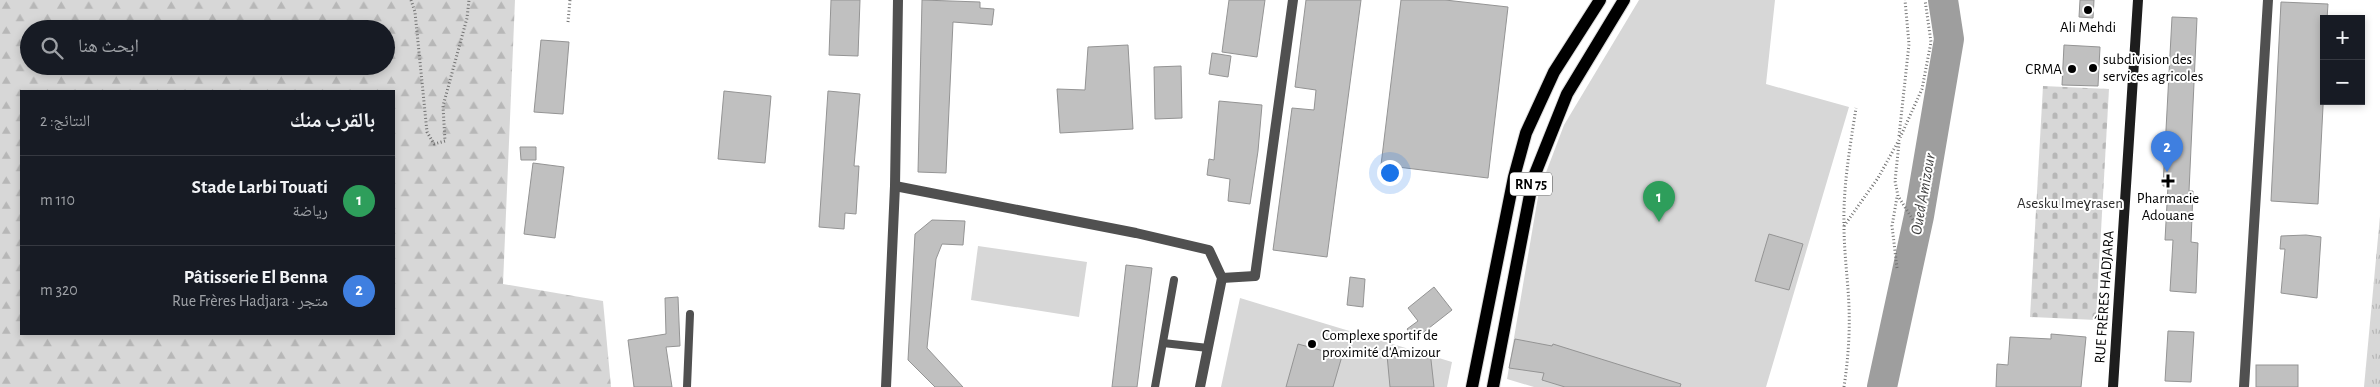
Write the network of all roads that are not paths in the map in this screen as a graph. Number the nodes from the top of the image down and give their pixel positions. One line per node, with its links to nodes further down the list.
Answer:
1 (898, 0): 7 (street)
2 (1293, 0): 8 (street)
3 (1624, 0): 14 (main road, RN 75)
4 (2138, 0): 21 (main road, RUE FRÈRES HADJARA)
5 (2268, 0): 22 (street)
6 (1598, 1): 13 (main road, RN 75)
7 (895, 186): 8 (street); 16 (street)
8 (1222, 278): 12 (street)
9 (1174, 280): 11 (lane)
10 (690, 314): 15 (lane)
11 (1163, 343): 12 (lane); 17 (lane)
12 (1208, 348): 18 (street)
13 (1476, 363): 14 (main road); 19 (main road, RN 75)
14 (1497, 367): 20 (main road, RN 75)
15 (687, 387)
16 (886, 387)
17 (1155, 387)
18 (1200, 387)
19 (1472, 387)
20 (1495, 387)
21 (2113, 387)
22 (2244, 387)

